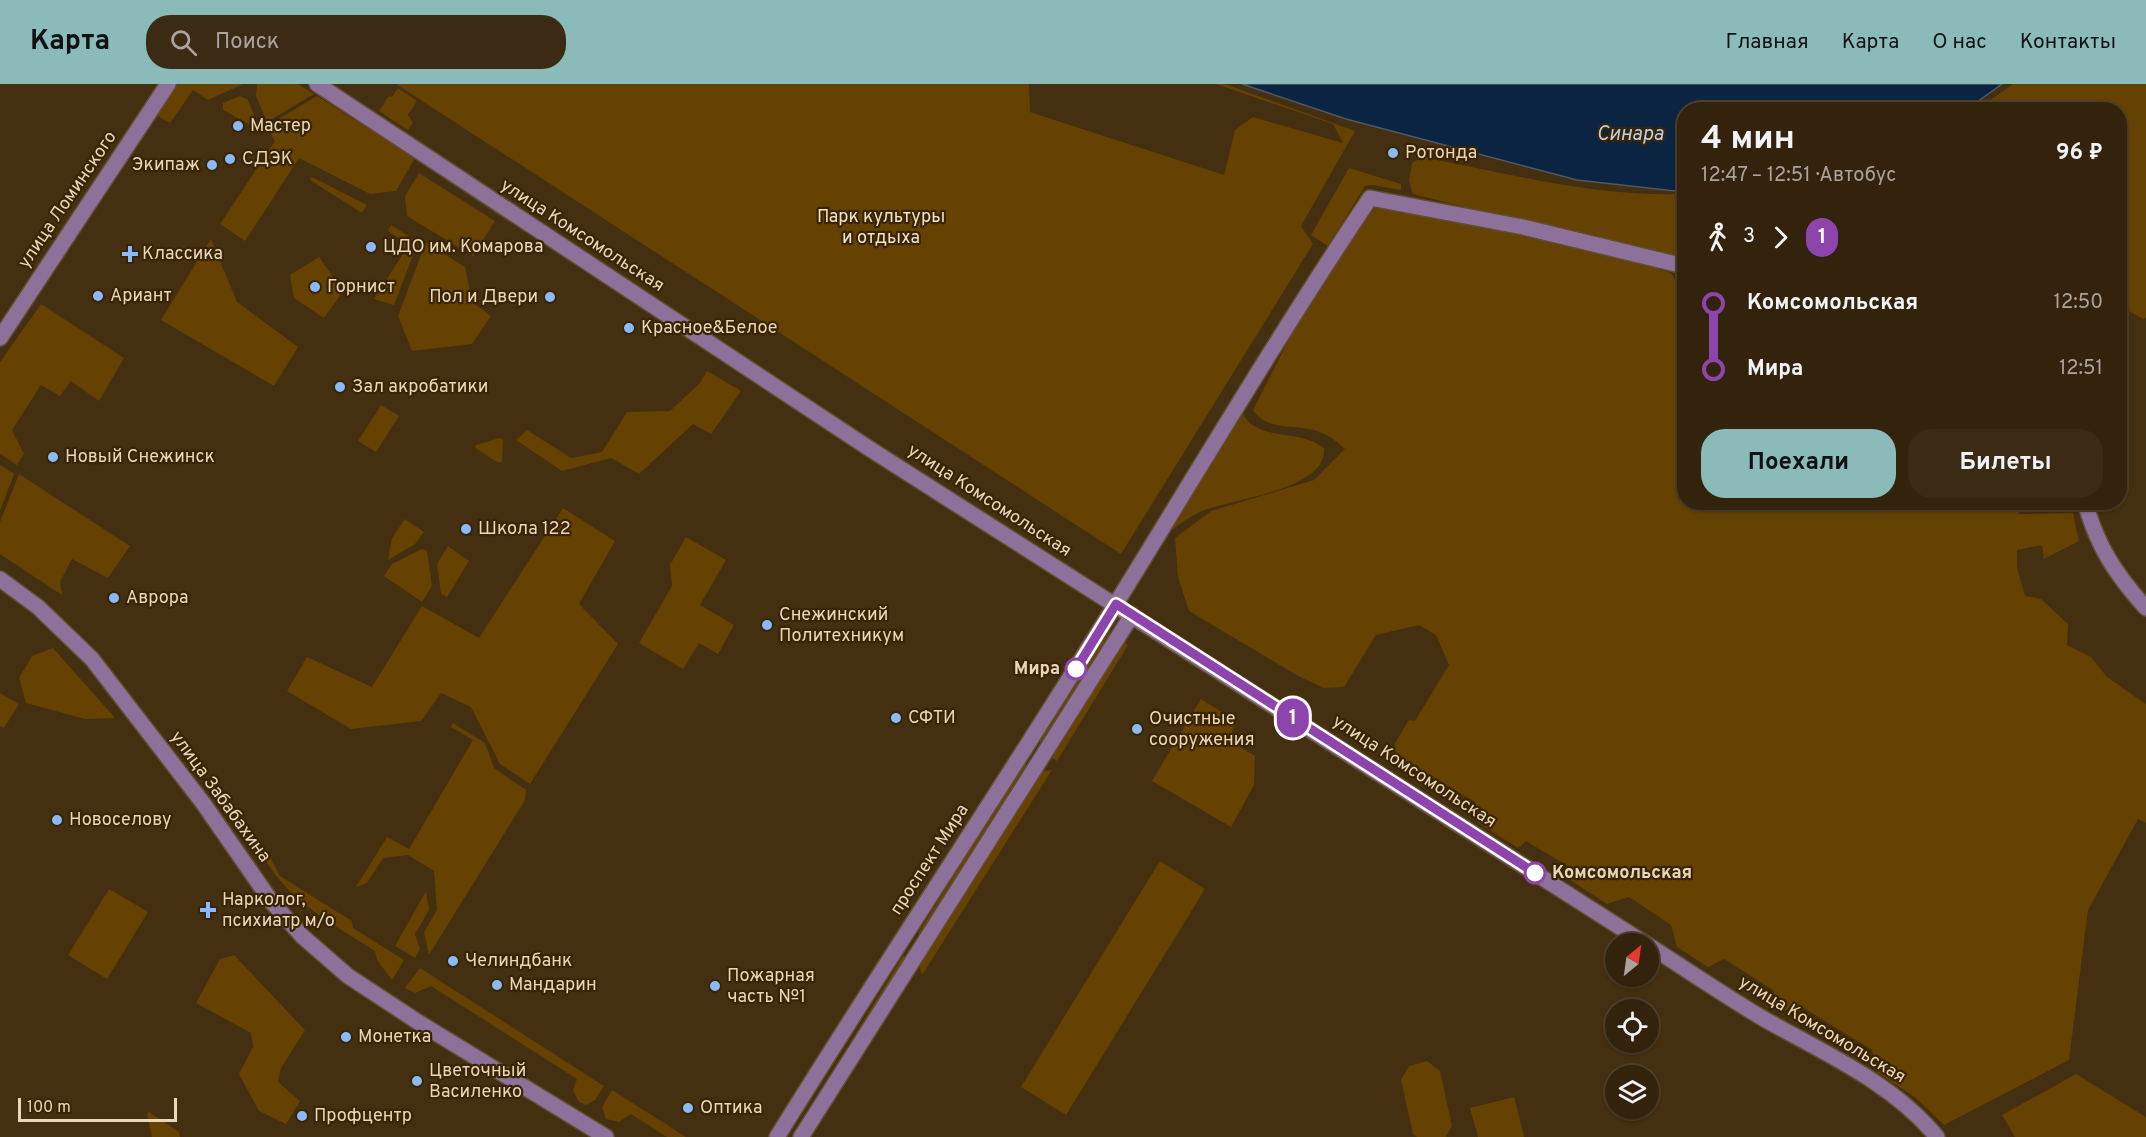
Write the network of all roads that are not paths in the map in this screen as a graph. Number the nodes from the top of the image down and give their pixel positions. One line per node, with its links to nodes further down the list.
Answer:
1 (168, 84): 4 (street, улица Ломинского)
2 (317, 84): 7 (street, улица Комсомольская)
3 (1677, 264): 7 (street, проспект Мира)
4 (0, 338)
5 (2088, 510): 8 (street)
6 (0, 579): 18 (street, улица Забабахина)
7 (1116, 604): 9 (street, улица Комсомольская); 10 (street, проспект Мира)
8 (2146, 608)
9 (1132, 615): 11 (street); 12 (street, улица Комсомольская)
10 (1026, 748): 11 (street); 13 (street, проспект Мира)
11 (1042, 758): 14 (street)
12 (1630, 933)
13 (903, 935): 14 (street); 16 (street, проспект Мира)
14 (922, 946): 17 (street)
15 (1659, 952): 21 (street, улица Комсомольская)
16 (832, 1048): 17 (street); 19 (street, проспект Мира)
17 (850, 1059): 20 (street)
18 (606, 1137)
19 (777, 1137)
20 (801, 1137)
21 (1937, 1137)

